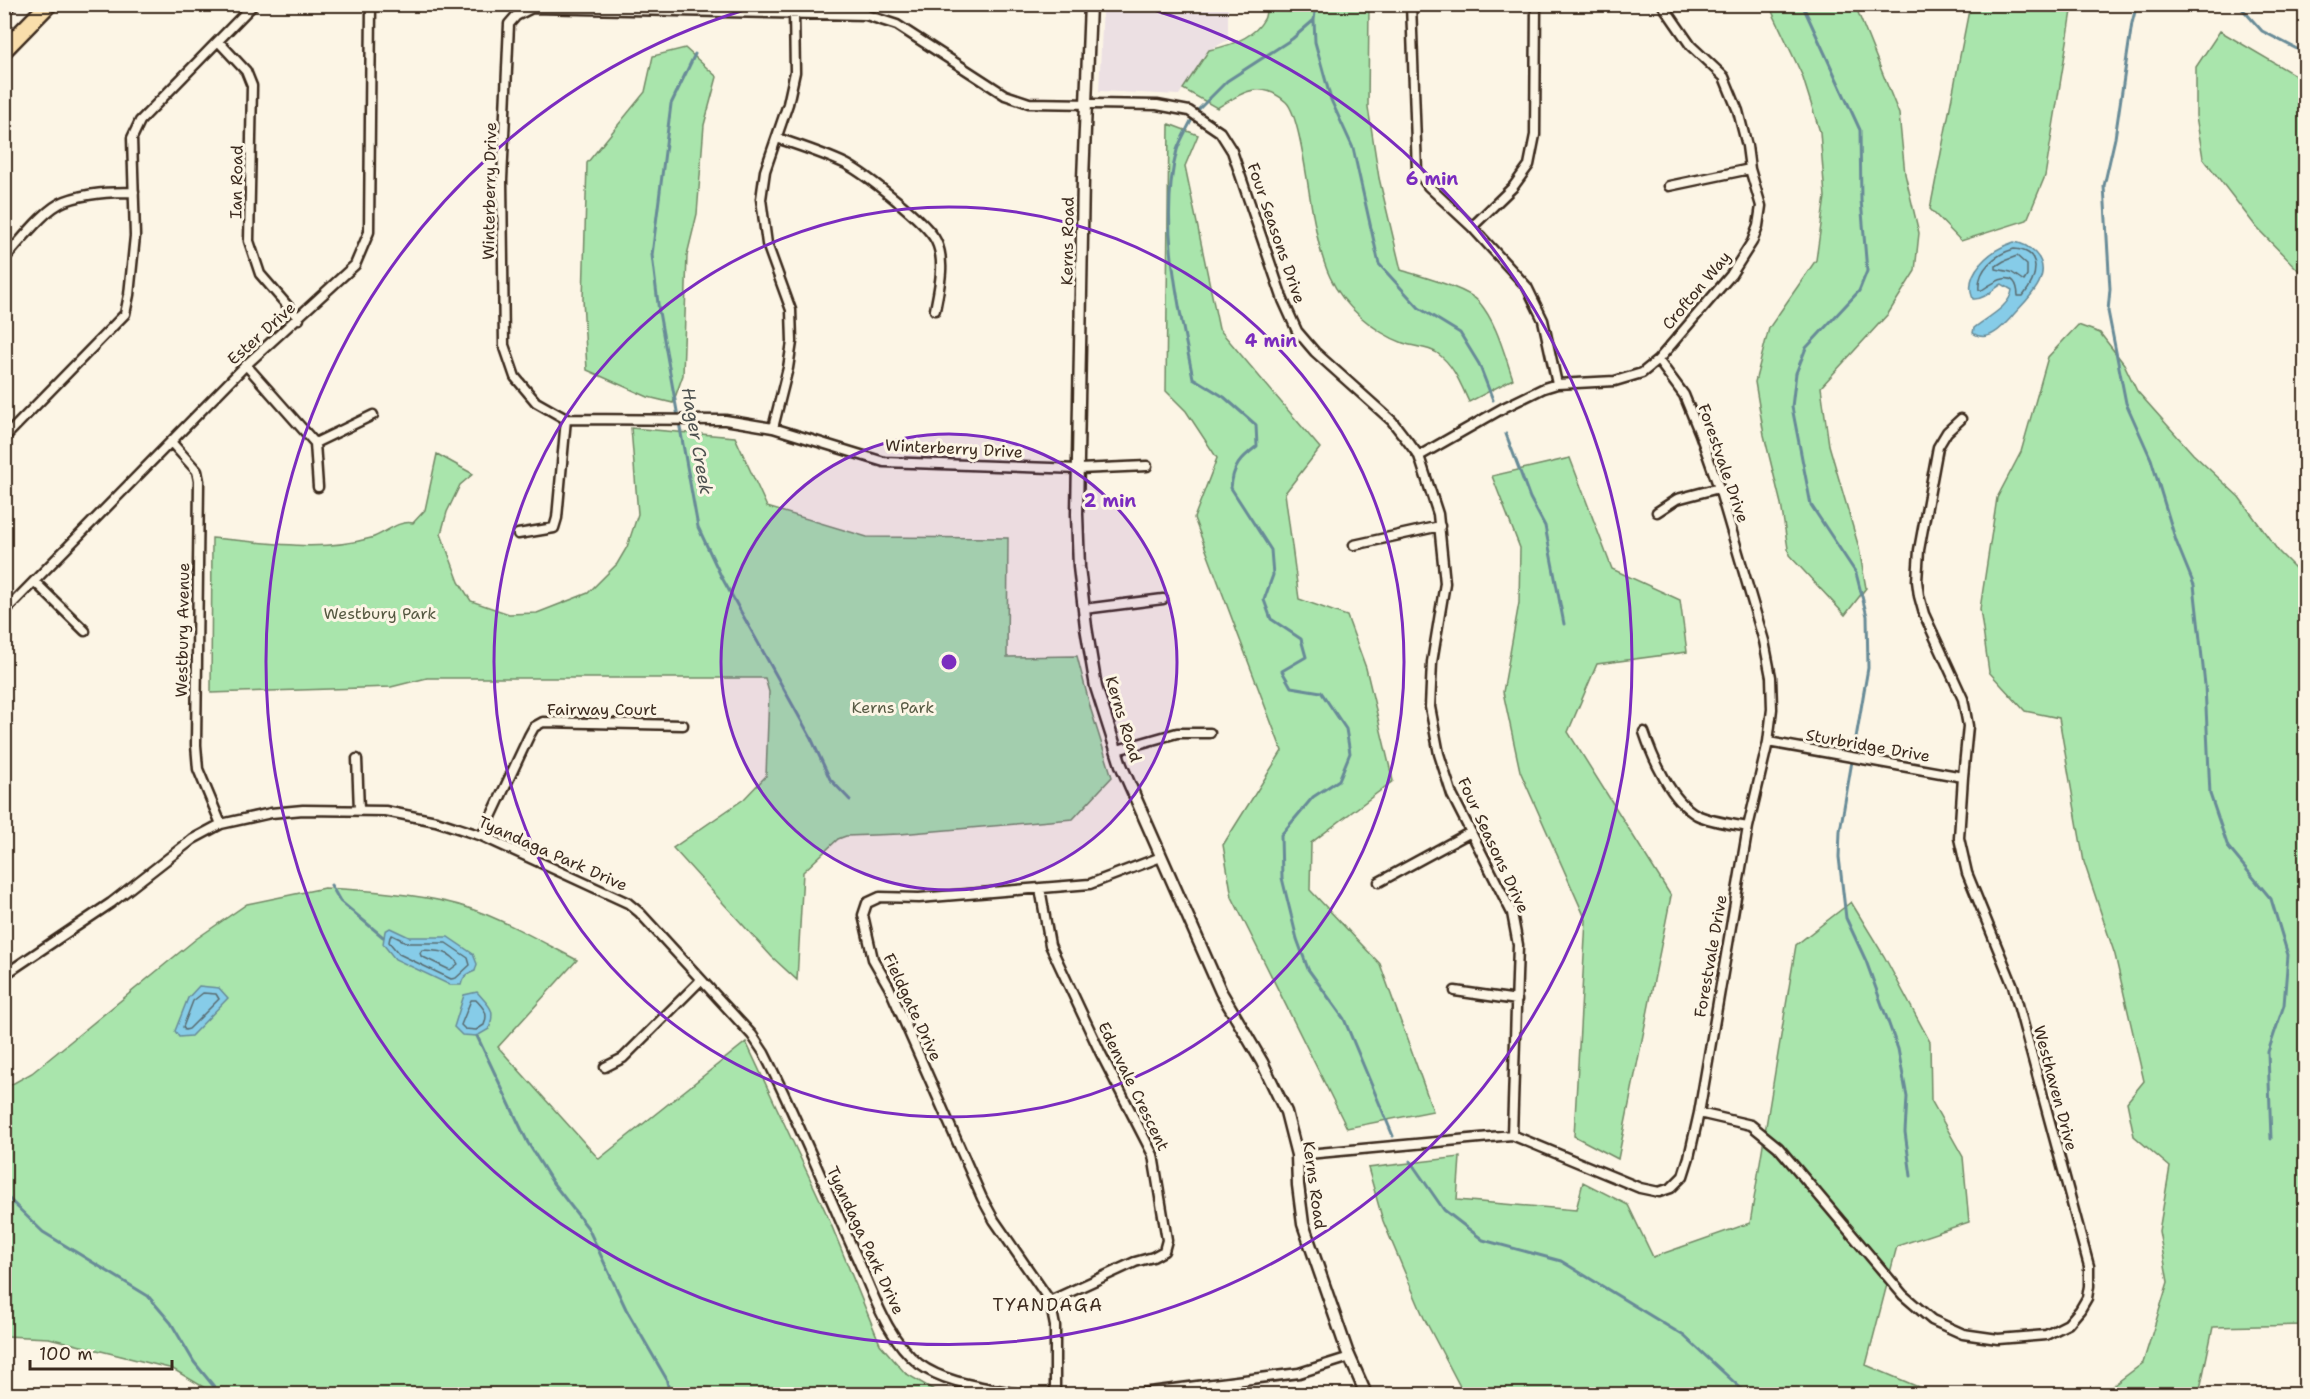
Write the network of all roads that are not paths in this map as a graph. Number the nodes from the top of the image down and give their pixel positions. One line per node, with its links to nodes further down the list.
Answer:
1 (49, 4): 10 (highway)
2 (254, 4): 9 (street)
3 (371, 4): 19 (street, Ester Drive)
4 (1090, 4): 11 (street, Kerns Road)
5 (1411, 4): 16 (street)
6 (1536, 4): 16 (street)
7 (1662, 4): 13 (street, Crofton Way)
8 (794, 13): 11 (street, Winterberry Drive); 12 (street); 24 (street, Winterberry Drive)
9 (218, 41): 15 (street); 19 (street, Ian Road)
10 (4, 50)
11 (1086, 105): 30 (street, Four Seasons Drive); 32 (street, Kerns Road)
12 (777, 138): 18 (street); 26 (street)
13 (1750, 169): 14 (street); 20 (street, Crofton Way)
14 (1669, 186)
15 (134, 192): 17 (street); 27 (street)
16 (1472, 227): 22 (street)
17 (4, 259)
18 (936, 310)
19 (299, 319): 21 (street, Ester Drive)
20 (1658, 360): 22 (street, Crofton Way); 34 (street, Forestvale Drive)
21 (246, 365): 28 (street, Ester Drive); 29 (street)
22 (1557, 384): 30 (street, Crofton Way)
23 (373, 415): 29 (street)
24 (566, 419): 26 (street, Winterberry Drive); 37 (street)
25 (1961, 419): 50 (street, Westhaven Drive)
26 (773, 428): 32 (street, Winterberry Drive)
27 (4, 438)
28 (171, 442): 39 (street, Ester Drive); 52 (street, Westbury Avenue)
29 (315, 443): 33 (street)
30 (1419, 456): 36 (street, Four Seasons Drive)
31 (1147, 466): 32 (street, Winterberry Drive)
32 (1079, 469): 41 (street, Kerns Road)
33 (318, 487)
34 (1719, 488): 35 (street); 47 (street, Forestvale Drive)
35 (1657, 512)
36 (1440, 526): 38 (street); 54 (street, Four Seasons Drive)
37 (518, 534)
38 (1354, 545)
39 (35, 582): 42 (street, Ester Drive); 43 (street)
40 (1163, 599): 41 (street)
41 (1084, 609): 48 (street, Kerns Road)
42 (4, 612)
43 (85, 631)
44 (683, 725): 55 (street, Fairway Court)
45 (1644, 732): 53 (street)
46 (1210, 733): 48 (street)
47 (1768, 742): 50 (street, Sturbridge Drive); 53 (street, Forestvale Drive)
48 (1117, 750): 56 (street, Kerns Road)
49 (357, 759): 51 (street)
50 (1963, 777): 64 (street, Westhaven Drive)
51 (358, 810): 52 (street, Tyandaga Park Drive); 55 (street, Tyandaga Park Drive)
52 (221, 824): 59 (street, Tyandaga Park Drive)
53 (1748, 827): 64 (street, Forestvale Drive)
54 (1470, 832): 57 (street); 62 (street, Four Seasons Drive)
55 (482, 836): 60 (street, Tyandaga Park Drive)
56 (1161, 857): 58 (street, Fieldgate Drive); 66 (street, Kerns Road)
57 (1379, 882)
58 (1040, 888): 67 (street, Edenvale Crescent); 67 (street, Fieldgate Drive)
59 (4, 975)
60 (701, 980): 63 (street); 70 (street, Tyandaga Park Drive)
61 (1455, 991): 62 (street)
62 (1517, 1000): 65 (street, Four Seasons Drive)
63 (605, 1067)
64 (1699, 1113): 65 (street, Forestvale Drive)
65 (1512, 1135): 66 (street, Forestvale Drive)
66 (1297, 1155): 68 (street, Kerns Road)
67 (1050, 1301): 71 (street, Fieldgate Drive)
68 (1350, 1357): 69 (street); 73 (street, Kerns Road)
69 (1185, 1391): 72 (street)
70 (1018, 1395)
71 (1055, 1395)
72 (1134, 1395)
73 (1366, 1395)

